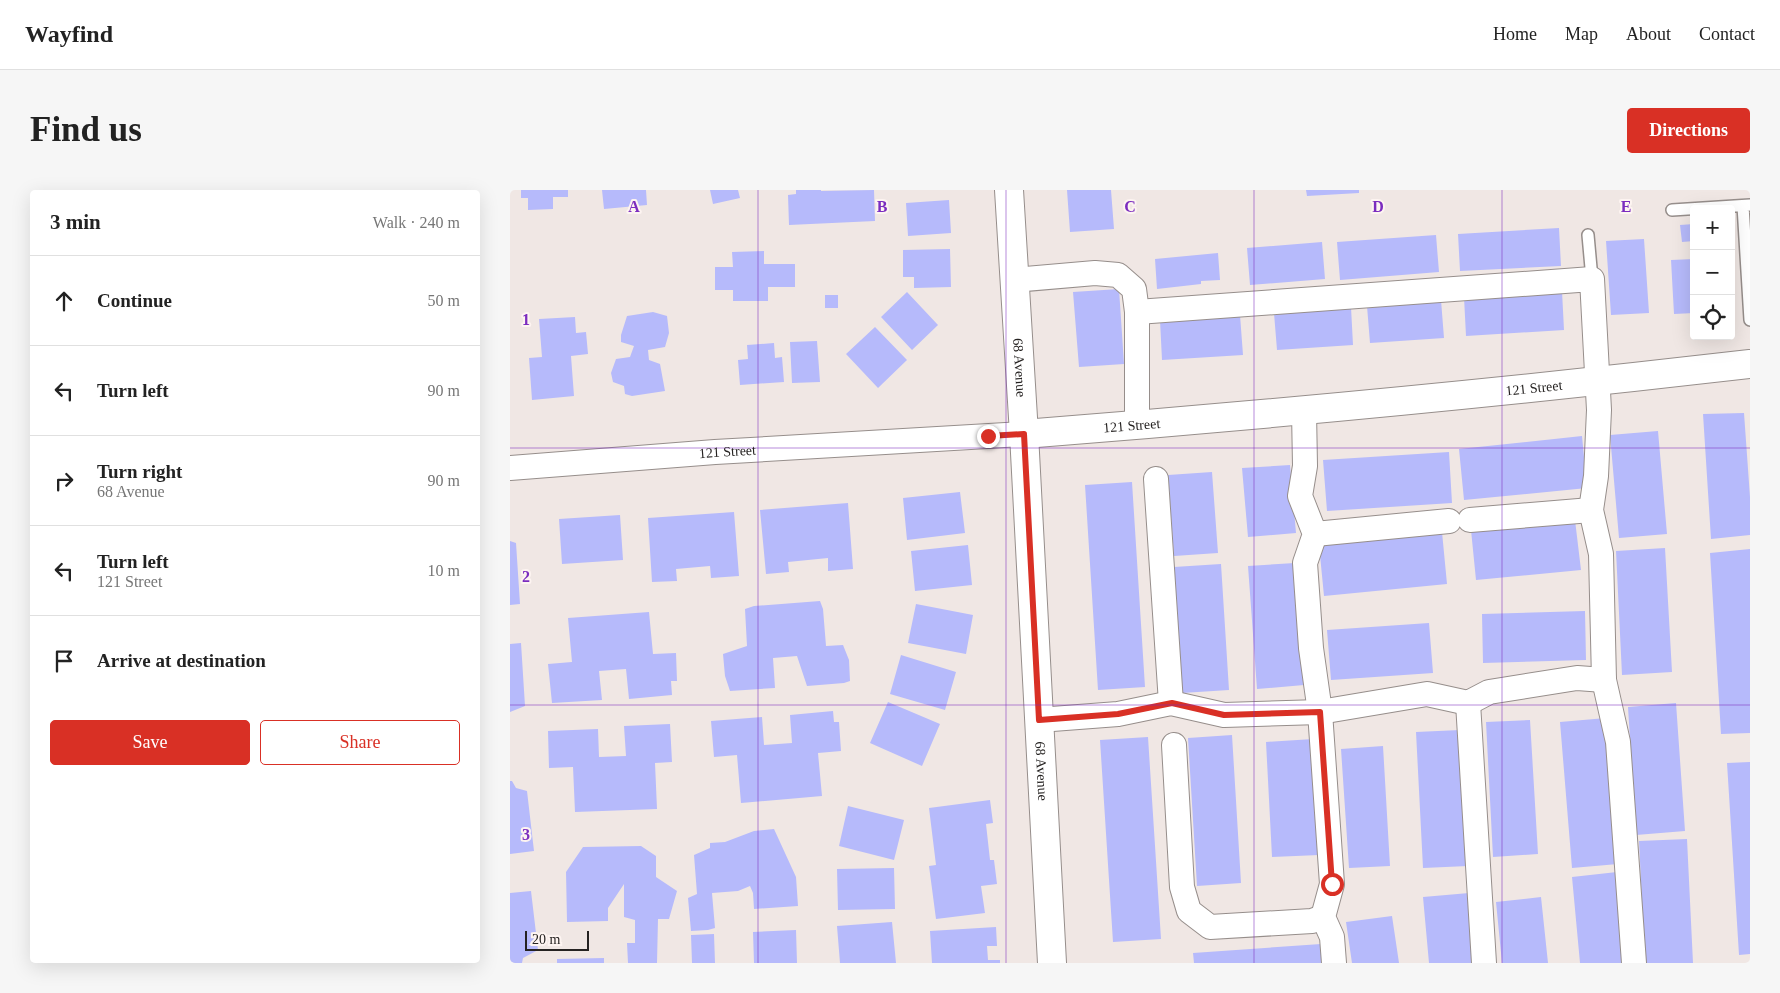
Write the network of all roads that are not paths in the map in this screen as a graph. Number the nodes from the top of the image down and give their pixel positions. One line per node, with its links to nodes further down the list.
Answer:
1 (1008, 190): 6 (street, 68 Avenue)
2 (1746, 205): 3 (lane); 8 (lane)
3 (1672, 210)
4 (1588, 235): 5 (lane)
5 (1592, 279): 7 (street); 10 (street)
6 (1014, 280): 7 (street); 13 (street, 68 Avenue)
7 (1137, 312): 12 (street)
8 (1750, 320)
9 (1750, 364): 10 (street, 121 Street)
10 (1598, 382): 11 (street, 121 Street); 16 (street)
11 (1304, 411): 12 (street, 121 Street); 17 (street)
12 (1137, 425): 13 (street, 121 Street)
13 (1024, 434): 14 (street, 121 Street); 22 (street, 68 Avenue)
14 (510, 468)
15 (1156, 478): 19 (street)
16 (1591, 510): 17 (street); 18 (street)
17 (1315, 534): 21 (street)
18 (1604, 680): 20 (street); 28 (street)
19 (1172, 703): 21 (street); 22 (street)
20 (1468, 703): 21 (street); 27 (street)
21 (1320, 712): 24 (street)
22 (1039, 720): 25 (street, 68 Avenue)
23 (1174, 745): 24 (street)
24 (1323, 917): 26 (street)
25 (1052, 963)
26 (1334, 963)
27 (1484, 963)
28 (1634, 963)

